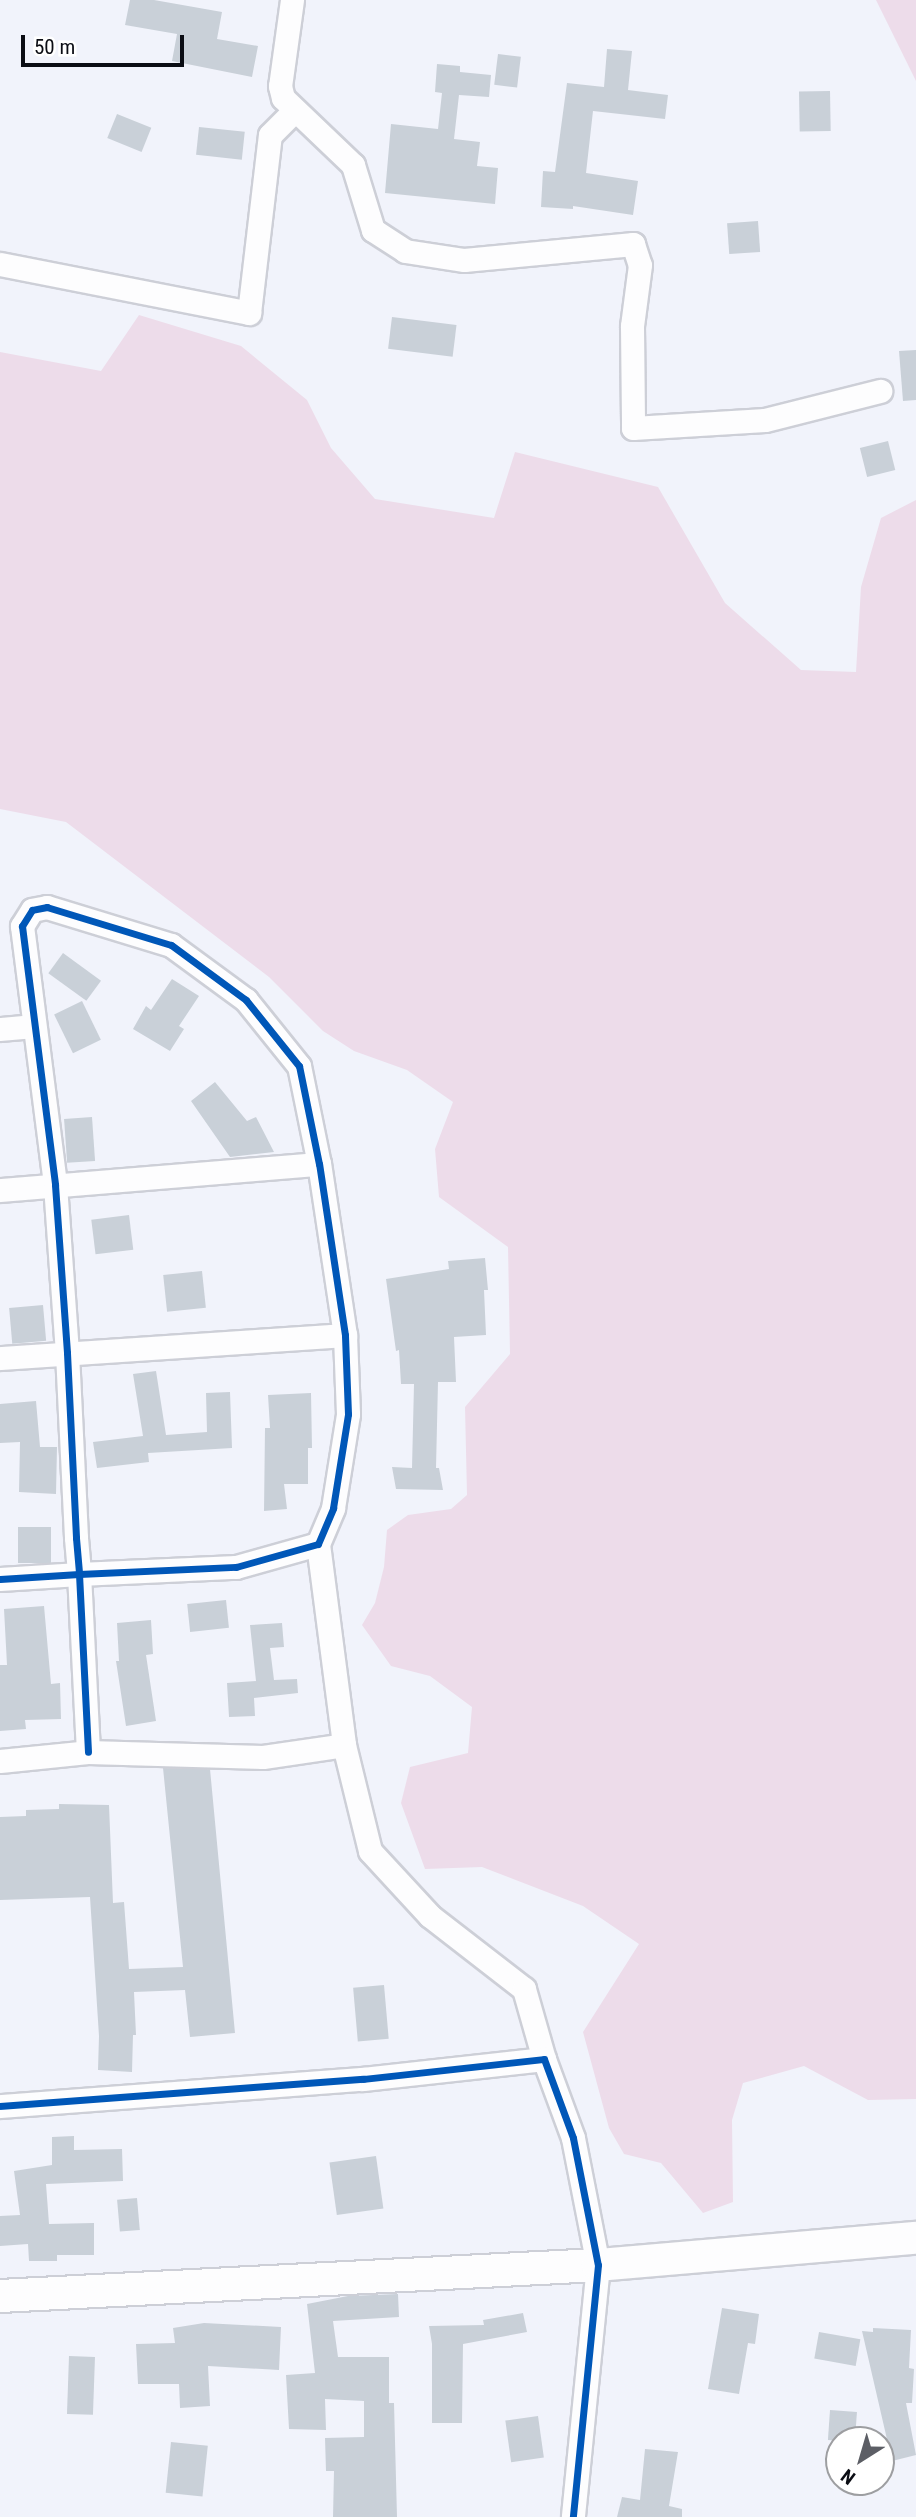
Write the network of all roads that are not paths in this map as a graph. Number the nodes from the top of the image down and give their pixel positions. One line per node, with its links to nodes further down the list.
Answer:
1 (292, 0): 2 (street)
2 (295, 110): 3 (street); 4 (street)
3 (0, 264)
4 (880, 391)
5 (34, 1026): 6 (street); 7 (street); 8 (street)
6 (0, 1029)
7 (319, 1164): 8 (street); 10 (street)
8 (55, 1185): 9 (street); 11 (street)
9 (0, 1190)
10 (345, 1335): 11 (street); 13 (street)
11 (67, 1353): 12 (street); 14 (street)
12 (0, 1358)
13 (318, 1544): 14 (street); 16 (street)
14 (79, 1574): 15 (street); 17 (street)
15 (0, 1579)
16 (344, 1745): 17 (street); 19 (street)
17 (88, 1752): 18 (street)
18 (0, 1761)
19 (544, 2059): 20 (street); 22 (street)
20 (0, 2106)
21 (916, 2238): 22 (main road)
22 (598, 2265): 23 (main road); 24 (street)
23 (0, 2296)
24 (573, 2517)

